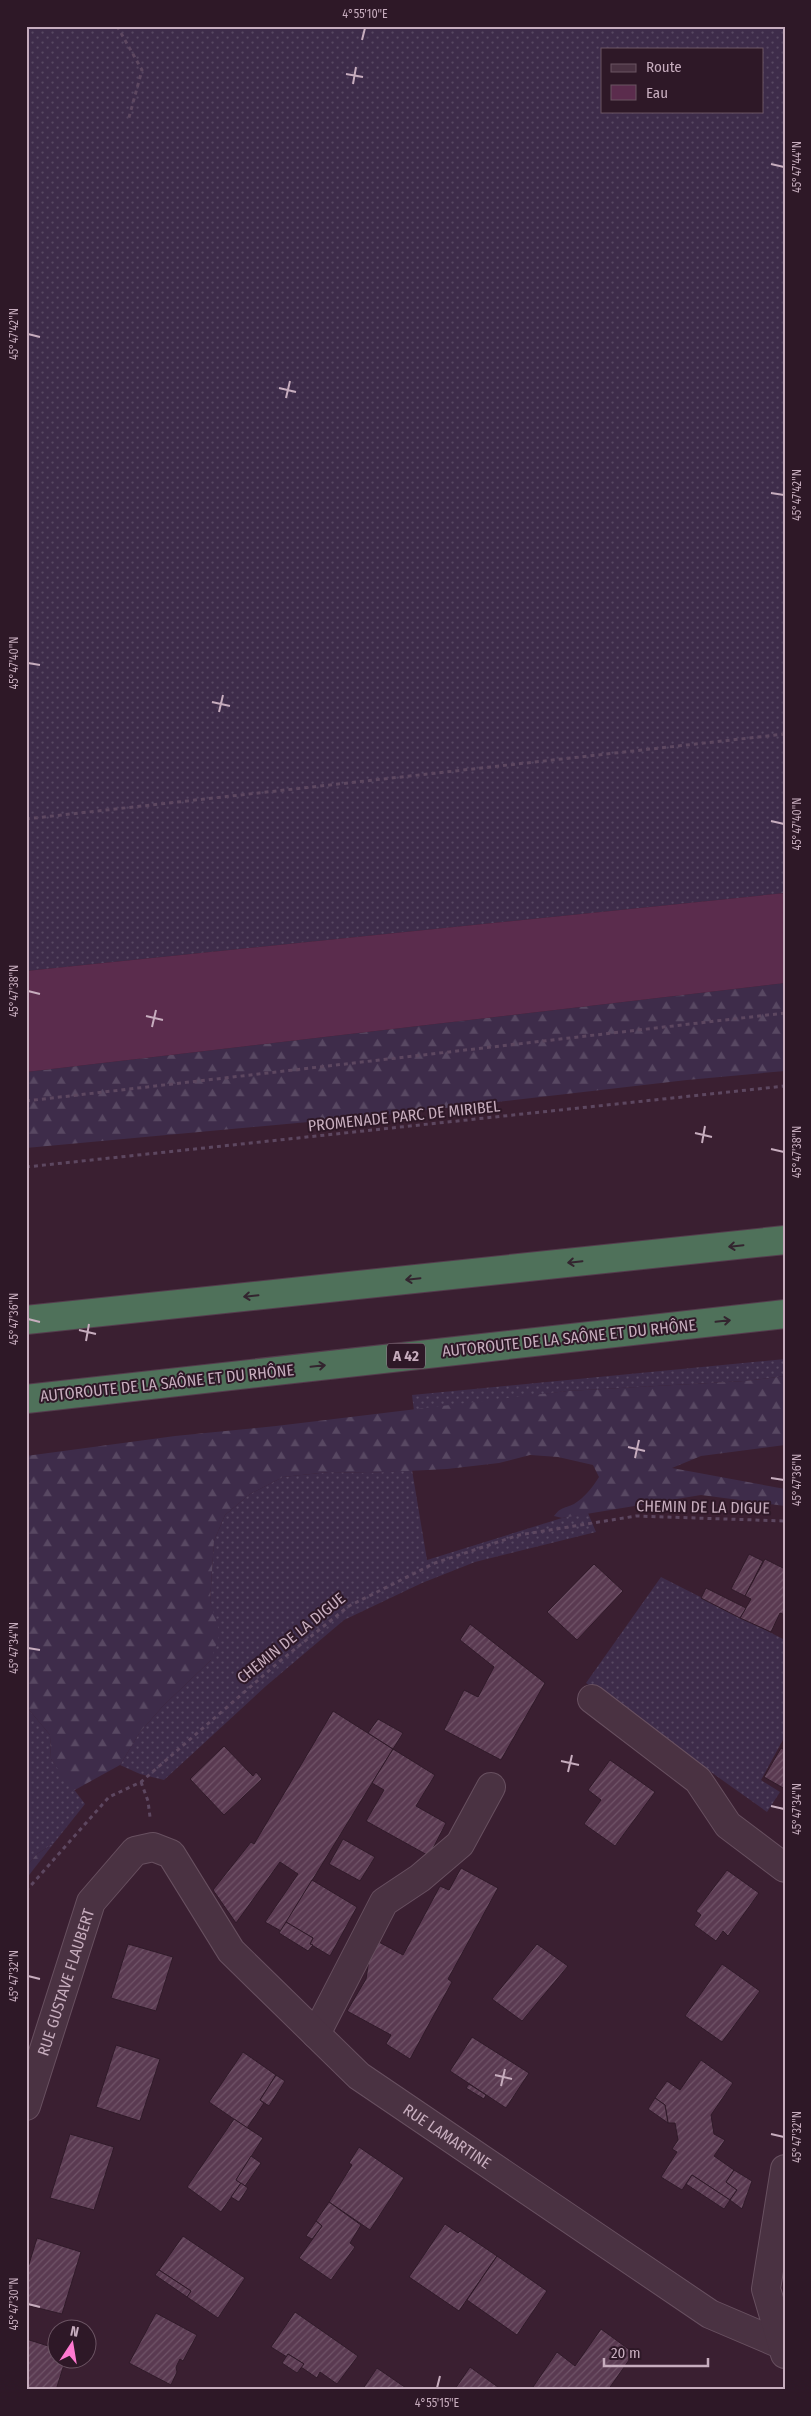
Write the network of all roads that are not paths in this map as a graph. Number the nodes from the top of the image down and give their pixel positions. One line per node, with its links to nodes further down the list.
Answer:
1 (785, 1240): 3 (highway, one-way to 3)
2 (785, 1314): 4 (highway, AUTOROUTE DE LA SAÔNE ET DU RHÔNE / A 42, one-way to 2)
3 (26, 1320)
4 (26, 1399)
5 (592, 1699): 8 (street)
6 (491, 1787): 9 (street)
7 (171, 1854): 9 (street, RUE LAMARTINE); 10 (street, RUE GUSTAVE FLAUBERT)
8 (785, 1868)
9 (316, 2034): 12 (street, RUE LAMARTINE)
10 (26, 2106)
11 (785, 2169): 12 (street)
12 (784, 2348)

